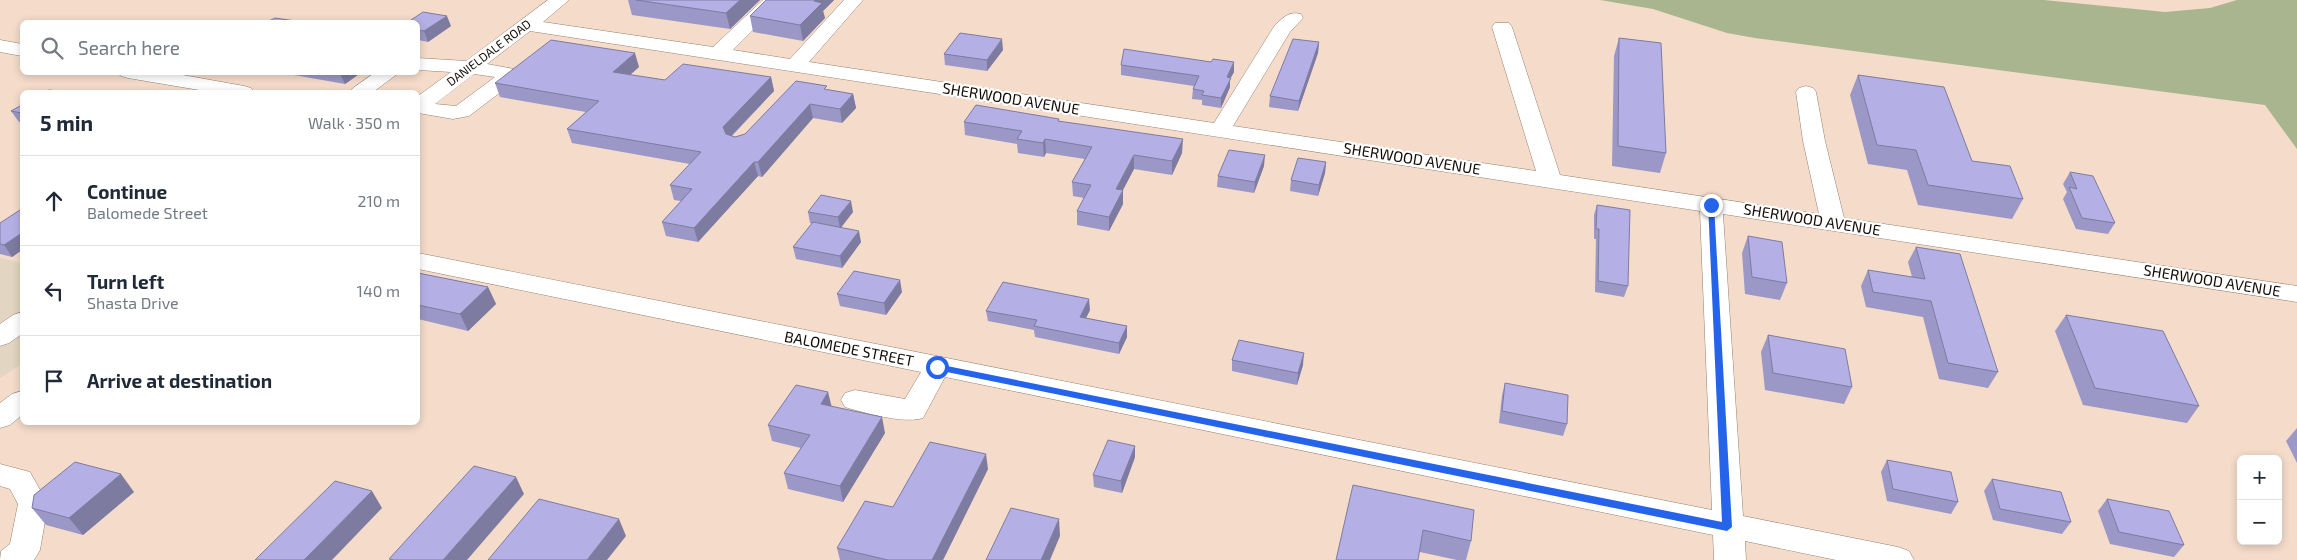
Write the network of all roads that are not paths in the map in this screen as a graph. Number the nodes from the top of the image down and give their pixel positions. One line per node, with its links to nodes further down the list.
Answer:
1 (560, 0): 5 (street, DANIELDALE ROAD)
2 (774, 0): 9 (street)
3 (854, 0): 12 (street)
4 (1294, 18): 21 (street)
5 (526, 25): 9 (street, SHERWOOD AVENUE); 11 (street, DANIELDALE ROAD)
6 (1502, 27): 22 (street)
7 (0, 46): 8 (street)
8 (20, 50)
9 (718, 54): 12 (street, SHERWOOD AVENUE)
10 (420, 64): 11 (street)
11 (470, 67): 19 (street, DANIELDALE ROAD); 20 (street)
12 (802, 67): 15 (street); 21 (street, SHERWOOD AVENUE)
13 (145, 75): 16 (street)
14 (386, 75): 17 (street)
15 (791, 88)
16 (232, 90)
17 (363, 90)
18 (1806, 92): 24 (street)
19 (420, 104)
20 (420, 106)
21 (1220, 130): 22 (street, SHERWOOD AVENUE)
22 (1550, 180): 23 (street, SHERWOOD AVENUE)
23 (1711, 205): 24 (street, SHERWOOD AVENUE); 34 (street)
24 (1833, 223): 26 (street, SHERWOOD AVENUE)
25 (420, 261): 29 (street, BALOMEDE STREET)
26 (2297, 294)
27 (20, 323): 28 (street)
28 (0, 337)
29 (937, 367): 30 (street); 34 (street, BALOMEDE STREET)
30 (855, 400)
31 (20, 403): 32 (street)
32 (0, 418)
33 (0, 475): 35 (street)
34 (1727, 527): 36 (street); 37 (street, BALOMEDE STREET)
35 (12, 560)
36 (1730, 560)
37 (1898, 560)

